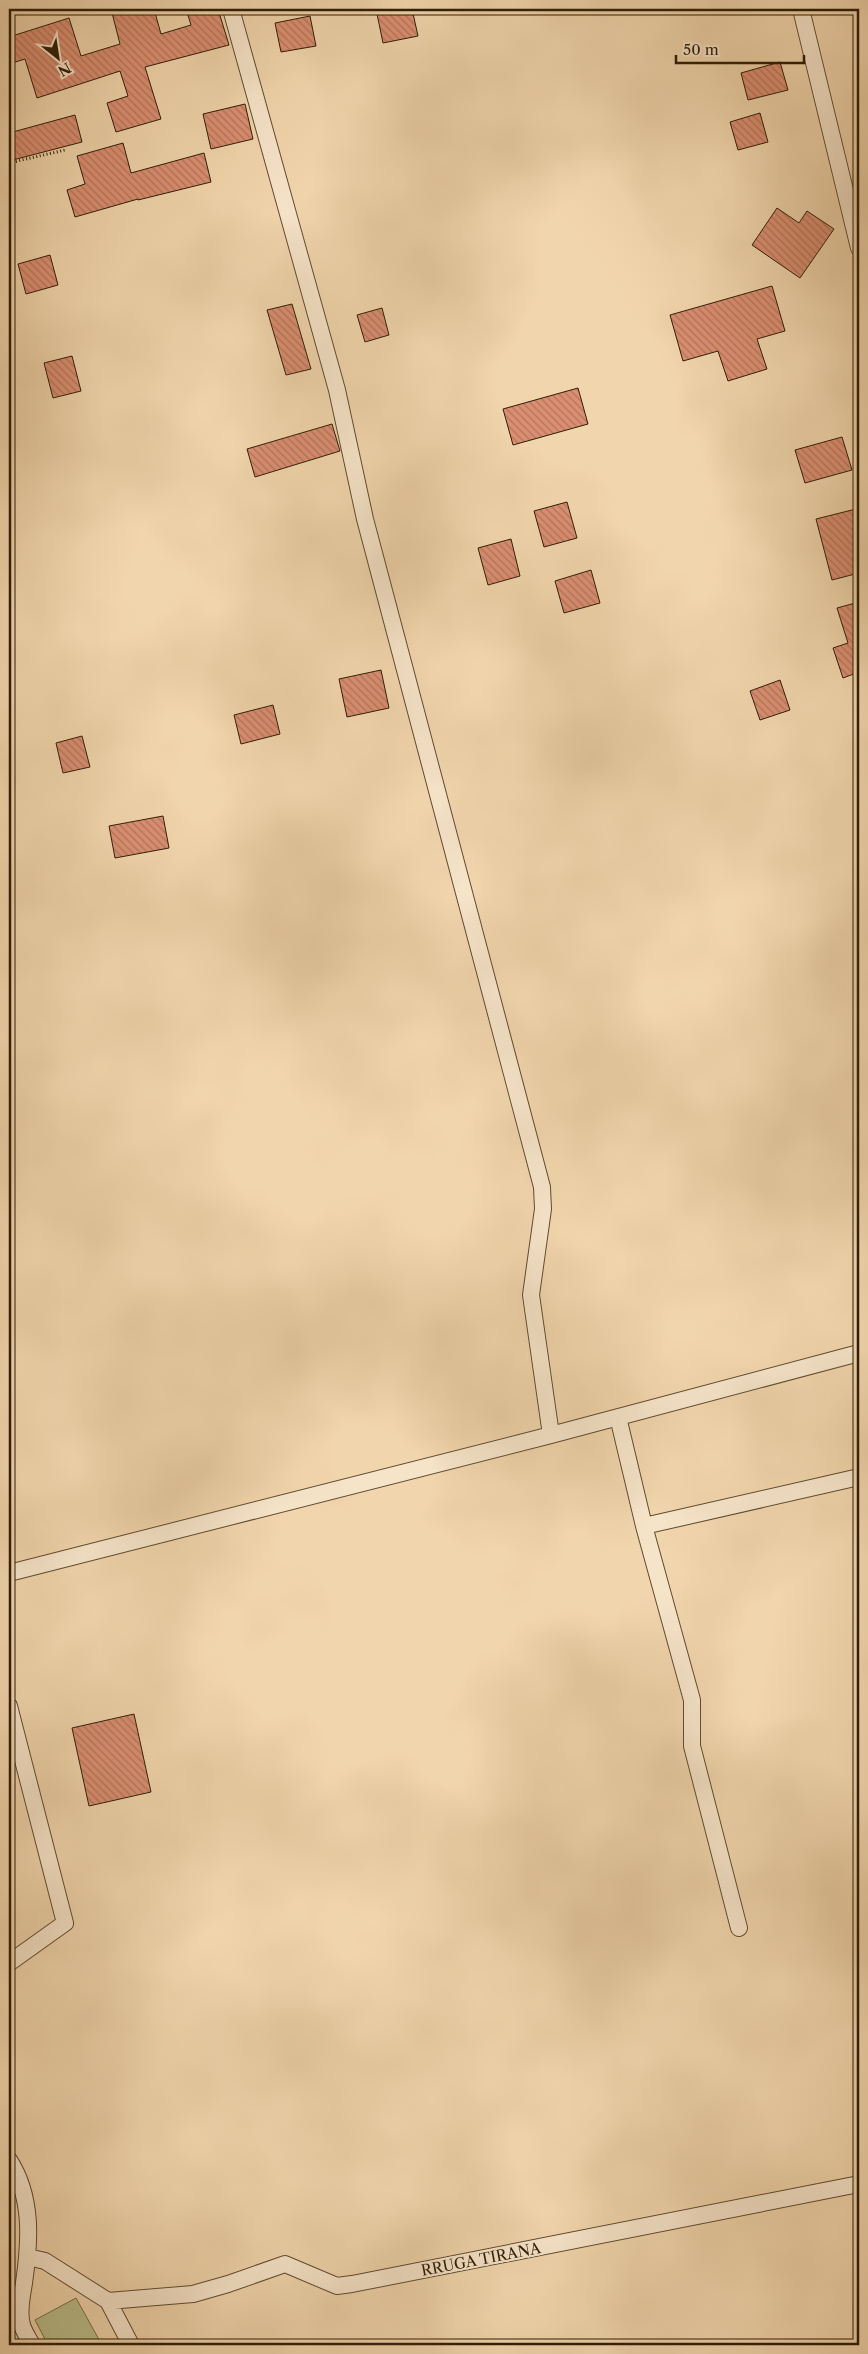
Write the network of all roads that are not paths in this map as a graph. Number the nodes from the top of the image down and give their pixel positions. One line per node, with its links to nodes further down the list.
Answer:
1 (230, 9): 7 (street)
2 (801, 9): 3 (street)
3 (856, 221): 4 (street)
4 (859, 248)
5 (859, 1353): 6 (street)
6 (618, 1417): 7 (street); 9 (street)
7 (551, 1435): 10 (street)
8 (859, 1476): 9 (street)
9 (644, 1526): 13 (street)
10 (9, 1573)
11 (9, 1706): 12 (street)
12 (12, 1731): 14 (street)
13 (740, 1928)
14 (9, 1963)
15 (9, 2160): 17 (street)
16 (859, 2184): 18 (street, RRUGA TIRANA)
17 (28, 2257): 18 (street); 19 (street)
18 (108, 2301): 20 (street)
19 (32, 2345)
20 (131, 2345)

